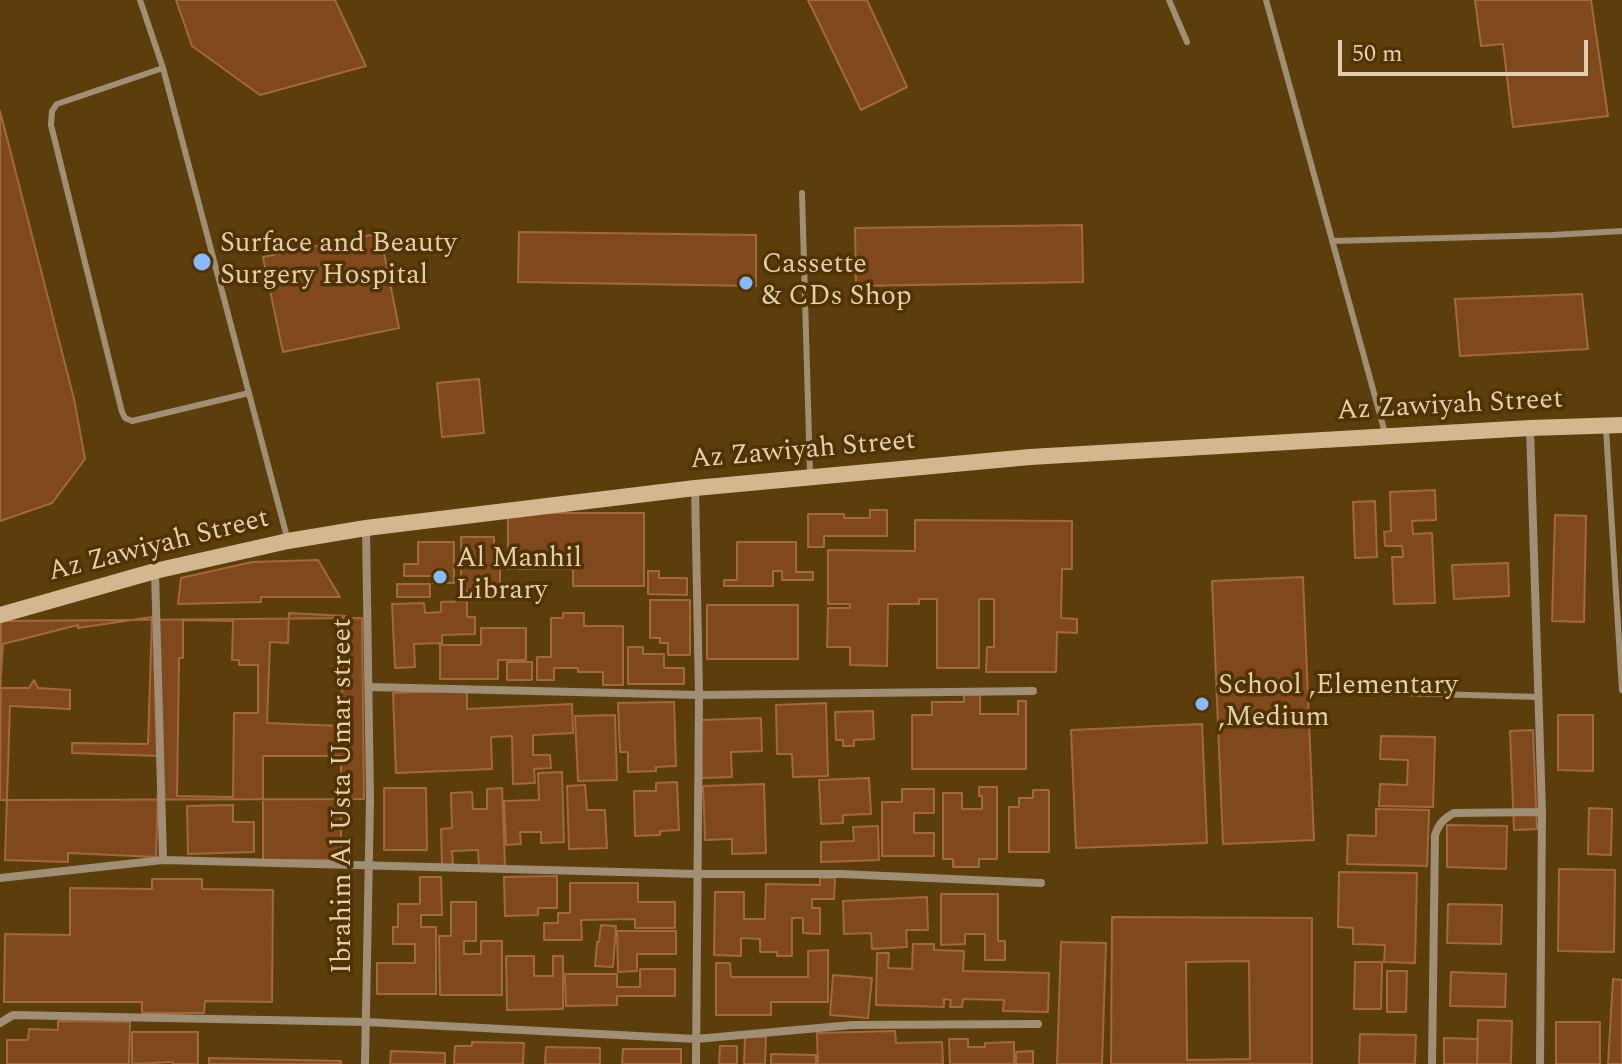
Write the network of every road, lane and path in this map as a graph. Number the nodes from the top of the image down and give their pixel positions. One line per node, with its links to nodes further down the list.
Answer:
1 (140, 0): 5 (lane)
2 (1169, 0): 4 (lane)
3 (1266, 0): 8 (lane)
4 (1187, 42)
5 (163, 68): 9 (lane); 9 (lane)
6 (802, 193): 13 (lane)
7 (1622, 231): 8 (lane)
8 (1333, 241): 12 (lane)
9 (249, 393): 16 (lane)
10 (1614, 425): 11 (main road, Az Zawiyah Street); 20 (lane)
11 (1530, 428): 12 (main road, Az Zawiyah Street); 24 (street)
12 (1386, 437): 13 (main road, Az Zawiyah Street)
13 (810, 477): 14 (main road, Az Zawiyah Street)
14 (695, 488): 15 (main road, Az Zawiyah Street); 23 (street)
15 (366, 528): 16 (main road, Az Zawiyah Street); 19 (street, Ibrahim Al Usta Umar street)
16 (288, 541): 17 (main road, Az Zawiyah Street)
17 (155, 571): 18 (main road, Az Zawiyah Street); 26 (street)
18 (0, 615)
19 (369, 687): 23 (street); 27 (street, Ibrahim Al Usta Umar street)
20 (1622, 690)
21 (1033, 691): 23 (street)
22 (1364, 692): 24 (lane)
23 (699, 695): 28 (street)
24 (1539, 697): 25 (street)
25 (1542, 812): 37 (street); 38 (street)
26 (163, 860): 27 (street); 29 (street)
27 (369, 866): 28 (street); 31 (street, Ibrahim Al Usta Umar street)
28 (697, 874): 30 (street); 34 (street)
29 (0, 878)
30 (1041, 883)
31 (366, 1022): 32 (street); 34 (street); 35 (street, Ibrahim Al Usta Umar street)
32 (0, 1023)
33 (1038, 1024): 34 (street)
34 (696, 1039): 36 (street)
35 (365, 1064)
36 (696, 1064)
37 (1432, 1064)
38 (1540, 1064)

